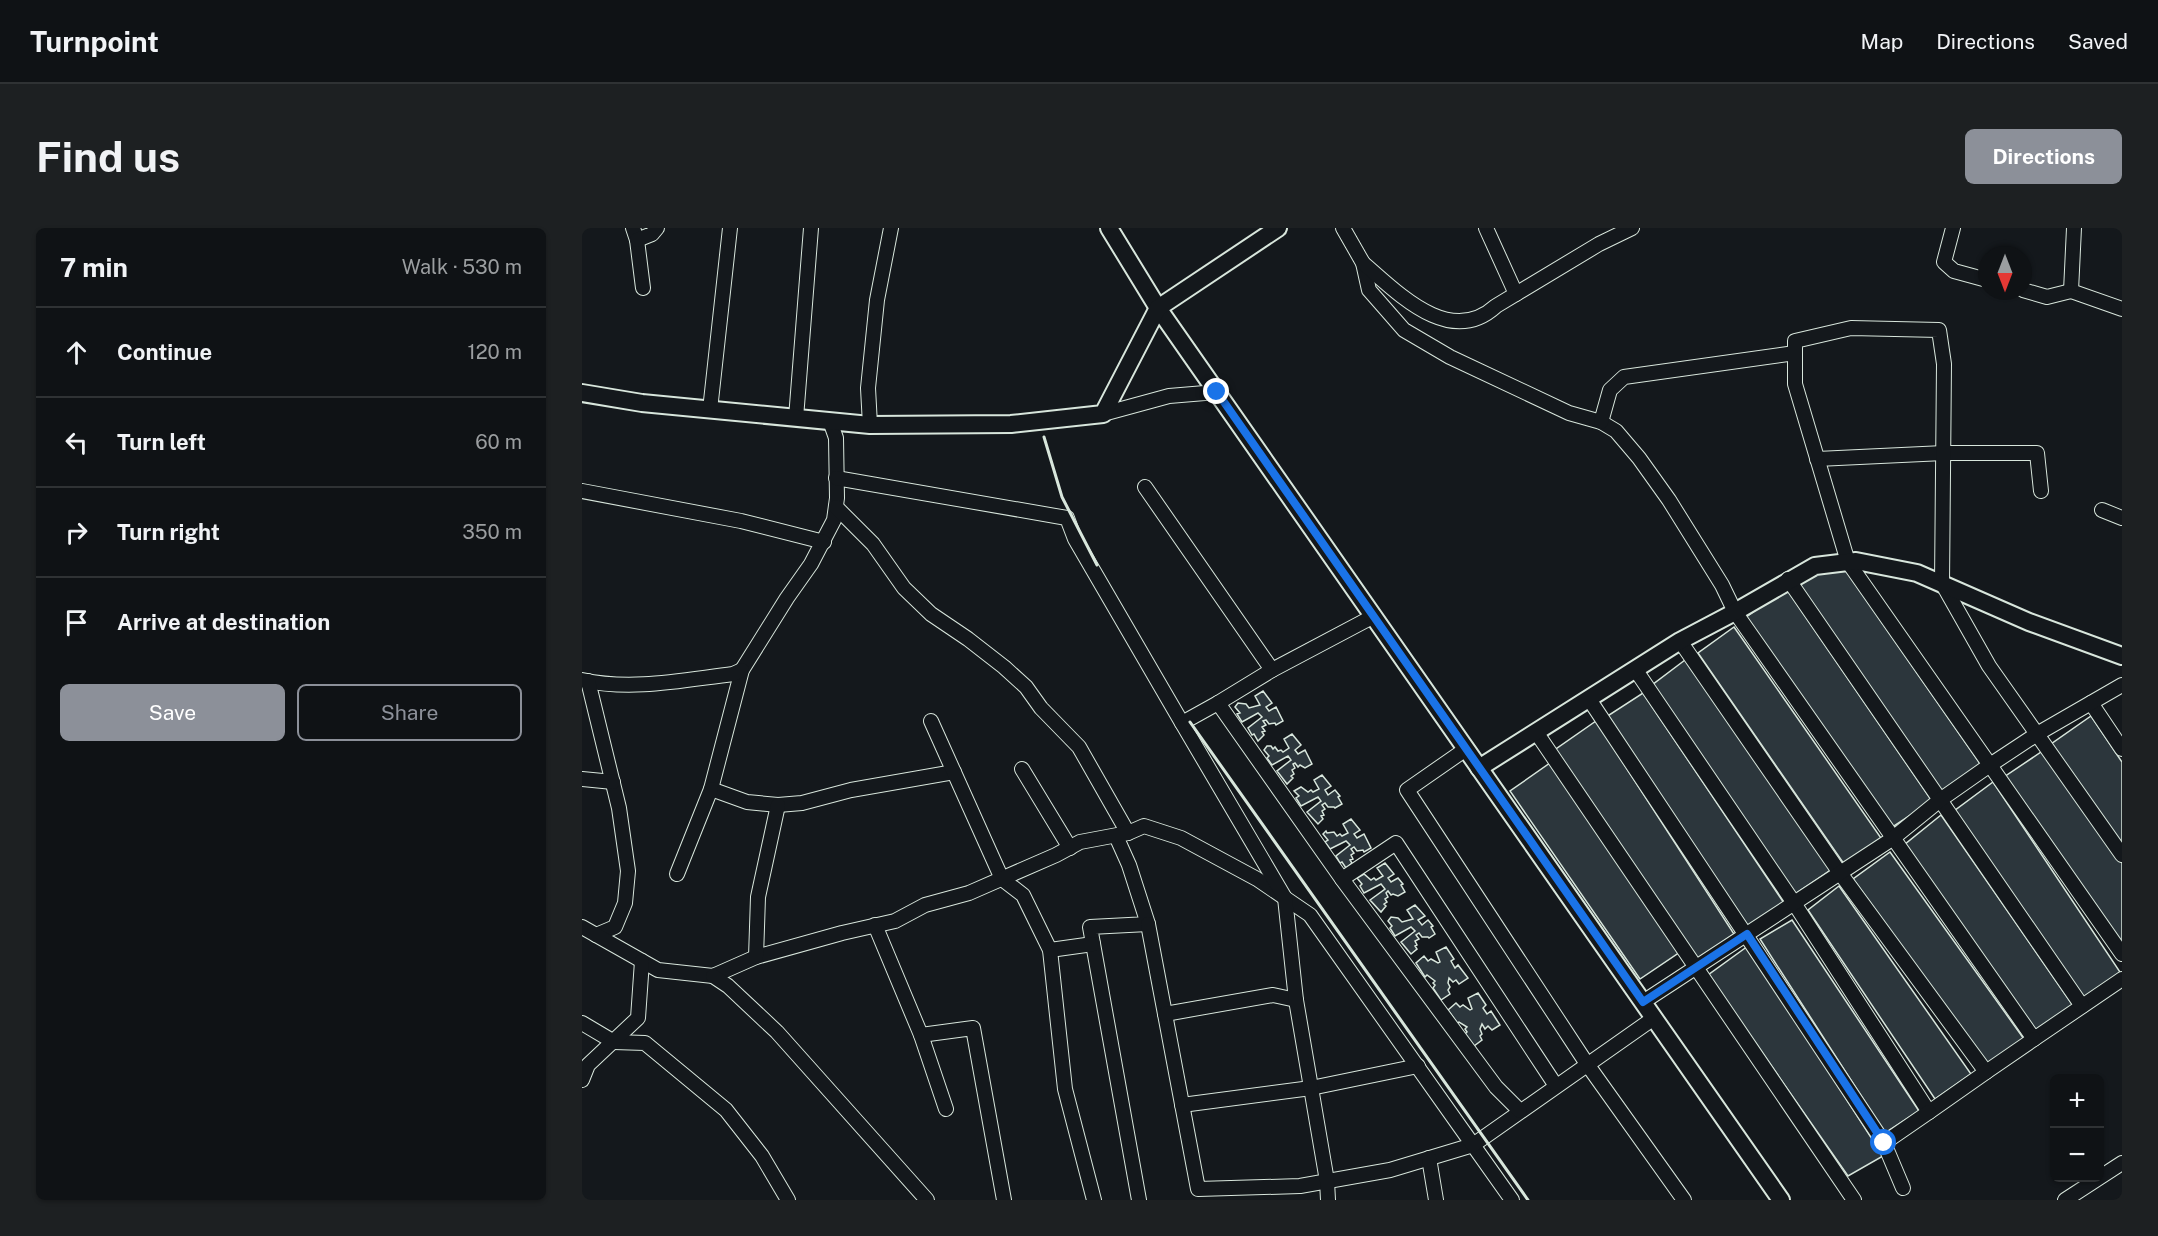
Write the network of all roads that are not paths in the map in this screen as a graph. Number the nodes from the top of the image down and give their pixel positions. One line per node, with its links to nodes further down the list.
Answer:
1 (657, 228): 12 (street)
2 (730, 228): 24 (street)
3 (811, 228): 26 (street)
4 (891, 228): 29 (street)
5 (1109, 228): 19 (street)
6 (1278, 228): 19 (street)
7 (1343, 228): 13 (street)
8 (1485, 228): 18 (street)
9 (1632, 228): 18 (street)
10 (1953, 228): 14 (street)
11 (2074, 228): 16 (street)
12 (635, 234): 15 (street)
13 (1364, 263): 18 (street); 28 (street)
14 (1978, 278)
15 (643, 288)
16 (2071, 291): 17 (street); 20 (street)
17 (2032, 293)
18 (1516, 294)
19 (1158, 308): 22 (street); 25 (street)
20 (2122, 309)
21 (1795, 353): 28 (street); 30 (street); 31 (street)
22 (1217, 392): 25 (street); 44 (street)
23 (582, 393): 24 (street)
24 (710, 410): 26 (street)
25 (1103, 414): 29 (street)
26 (796, 418): 27 (street)
27 (830, 421): 29 (street); 32 (street)
28 (1601, 422): 43 (street)
29 (870, 425)
30 (1944, 453): 31 (street); 35 (street); 42 (street)
31 (1817, 459): 40 (street)
32 (836, 478): 36 (street); 56 (street)
33 (1146, 487): 49 (street)
34 (582, 491): 39 (street)
35 (2041, 491)
36 (836, 507): 39 (street); 70 (street)
37 (2102, 510): 38 (street)
38 (2122, 518)
39 (824, 542): 48 (street)
40 (1848, 562): 41 (street); 42 (street); 61 (street)
41 (1788, 579): 43 (street); 68 (street)
42 (1942, 583): 46 (street); 58 (street)
43 (1734, 612): 45 (street); 71 (street)
44 (1374, 616): 49 (street); 59 (street)
45 (1680, 641): 47 (street); 74 (street)
46 (2122, 656)
47 (1635, 669): 52 (street); 79 (street)
48 (742, 670): 50 (street); 67 (street)
49 (1272, 670): 54 (street)
50 (585, 681): 66 (street)
51 (2122, 685): 53 (street)
52 (1589, 699): 57 (street); 83 (street)
53 (2091, 703): 58 (street); 60 (street)
54 (1218, 704): 56 (street); 77 (street)
55 (931, 721): 64 (street)
56 (1182, 723): 78 (street)
57 (1536, 732): 62 (street); 90 (street)
58 (2037, 734): 61 (street); 73 (street)
59 (1466, 749): 62 (street); 102 (street)
60 (2122, 749)
61 (1990, 765): 68 (street); 87 (street)
62 (1479, 768): 94 (street)
63 (1022, 769): 72 (street)
64 (954, 772): 69 (street); 76 (street)
65 (582, 779): 66 (street)
66 (613, 782): 84 (street)
67 (711, 789): 69 (street); 75 (street)
68 (1940, 800): 71 (street); 95 (street)
69 (778, 805): 88 (street)
70 (1122, 834): 72 (street); 78 (street); 80 (street)
71 (1892, 839): 74 (street); 100 (street)
72 (1070, 848): 76 (street)
73 (2122, 855)
74 (1840, 873): 79 (street); 104 (street)
75 (677, 874)
76 (1002, 879): 81 (street); 86 (street)
77 (1342, 879): 106 (street); 110 (street)
78 (1285, 898): 93 (street); 103 (street)
79 (1794, 903): 83 (street); 111 (street)
80 (1148, 924): 85 (street); 96 (street)
81 (876, 925): 88 (street); 99 (street)
82 (582, 927): 84 (street)
83 (1747, 934): 90 (street); 112 (street)
84 (596, 935): 89 (street)
85 (1093, 944): 86 (street); 123 (street)
86 (1050, 950): 122 (street)
87 (2122, 954)
88 (756, 957): 91 (street)
89 (642, 961): 91 (street); 101 (street)
90 (1696, 968): 94 (street); 129 (street)
91 (713, 976): 120 (street)
92 (2122, 979): 95 (street)
93 (1296, 1000): 96 (street); 107 (street)
94 (1643, 1002): 97 (street)
95 (2082, 1006): 100 (street)
96 (1165, 1014): 108 (street)
97 (1654, 1018): 102 (street); 128 (street)
98 (582, 1023): 101 (street)
99 (921, 1035): 109 (street); 121 (street)
100 (2034, 1039): 104 (street)
101 (614, 1042): 105 (street); 119 (street)
102 (1587, 1064): 106 (street); 127 (street)
103 (1418, 1066): 107 (street); 113 (street)
104 (1986, 1072): 111 (street)
105 (582, 1080)
106 (1556, 1086): 110 (street)
107 (1311, 1088): 108 (street); 116 (street)
108 (1182, 1105): 118 (street)
109 (946, 1109)
110 (1520, 1111): 113 (street)
111 (1929, 1112): 112 (street)
112 (1884, 1143): 117 (street)
113 (1473, 1145): 114 (street); 126 (street)
114 (1429, 1158): 116 (street); 125 (street)
115 (2121, 1166): 130 (street)
116 (1328, 1181): 118 (street); 124 (street)
117 (1904, 1188)
118 (1198, 1195)
119 (788, 1200)
120 (927, 1200)
121 (1004, 1200)
122 (1094, 1200)
123 (1139, 1200)
124 (1328, 1200)
125 (1436, 1200)
126 (1512, 1200)
127 (1684, 1200)
128 (1781, 1200)
129 (1854, 1200)
130 (2066, 1200)

